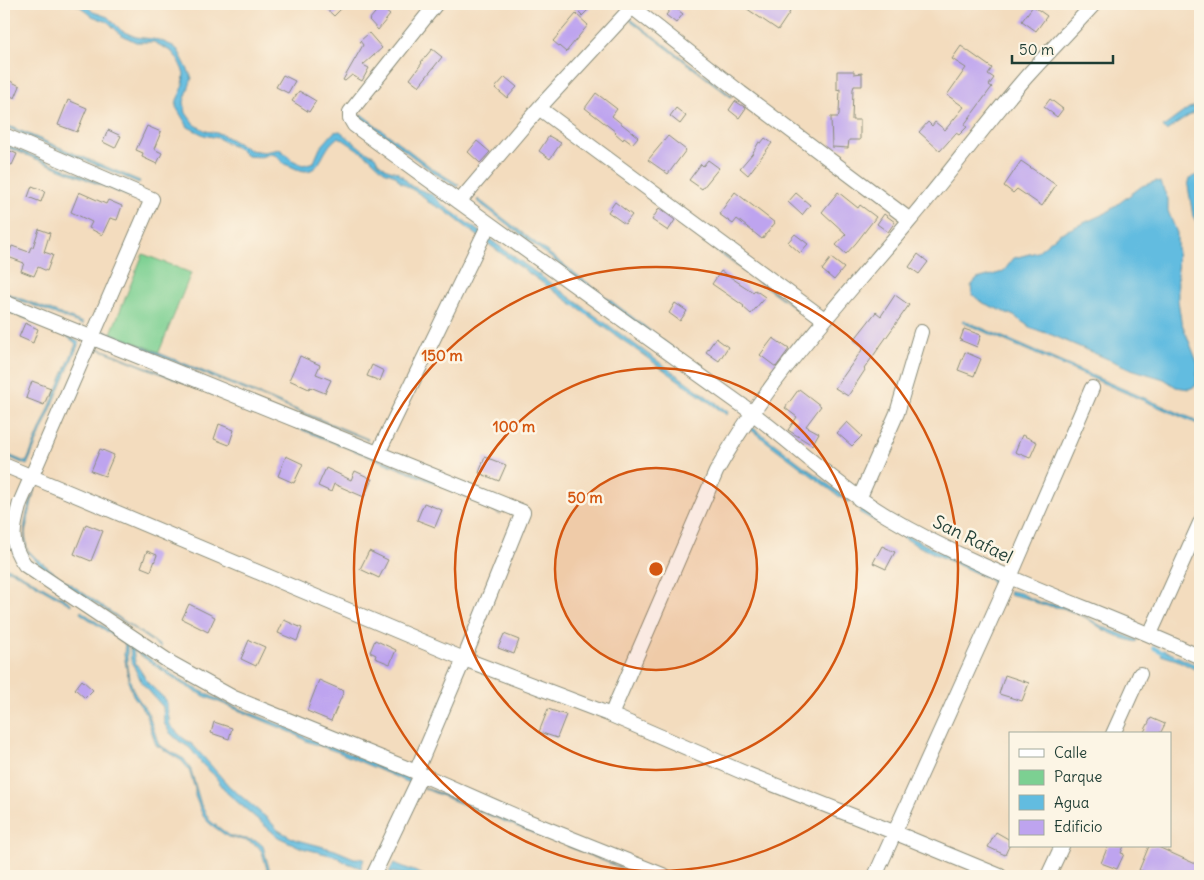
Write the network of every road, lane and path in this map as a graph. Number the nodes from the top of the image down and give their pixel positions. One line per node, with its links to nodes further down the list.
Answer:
1 (436, 4): 6 (street, San Rafael)
2 (1094, 4): 7 (street)
3 (631, 5): 4 (street); 7 (street)
4 (539, 108): 6 (street); 10 (street)
5 (4, 135): 12 (street)
6 (459, 202): 8 (street, San Rafael)
7 (910, 220): 10 (street)
8 (489, 224): 14 (street, San Rafael); 15 (street)
9 (4, 302): 12 (street)
10 (824, 319): 14 (street)
11 (920, 332): 18 (street)
12 (91, 337): 15 (street); 17 (street)
13 (1092, 388): 20 (street)
14 (752, 413): 18 (street, San Rafael); 25 (street)
15 (378, 453): 23 (street)
16 (4, 465): 17 (street)
17 (31, 476): 23 (street); 27 (street)
18 (859, 499): 20 (street, San Rafael)
19 (1200, 523): 21 (street)
20 (1010, 577): 21 (street, San Rafael); 28 (street)
21 (1150, 634): 22 (street, San Rafael)
22 (1200, 657)
23 (464, 659): 25 (street); 27 (street)
24 (1140, 674): 26 (street)
25 (611, 715): 28 (street)
26 (1114, 732)
27 (419, 773): 30 (street); 31 (street)
28 (896, 832): 32 (street); 33 (street)
29 (1061, 848): 34 (street)
30 (373, 876)
31 (665, 876)
32 (875, 876)
33 (1000, 876)
34 (1048, 876)

